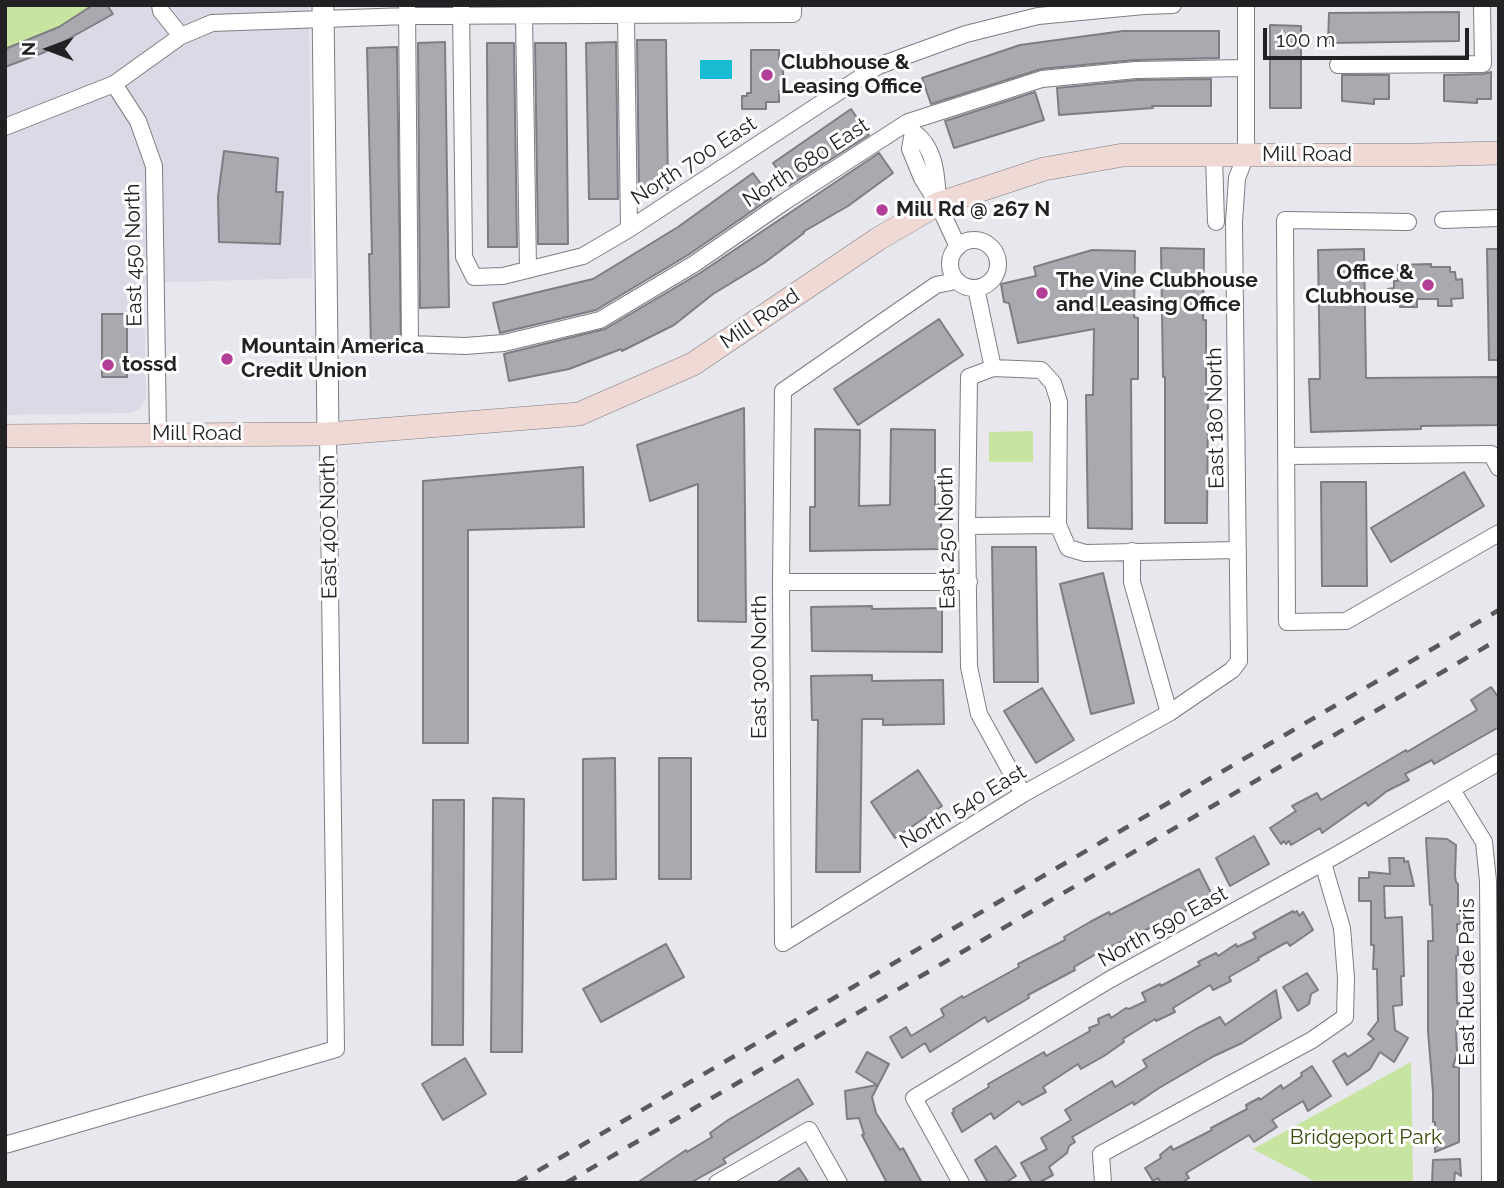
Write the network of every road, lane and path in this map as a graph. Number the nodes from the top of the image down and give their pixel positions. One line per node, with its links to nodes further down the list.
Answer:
1 (160, 5): 11 (street)
2 (1172, 5): 24 (street, North 700 East)
3 (1246, 5): 13 (street, East 180 North)
4 (1482, 5): 12 (street)
5 (793, 10): 10 (street)
6 (407, 11): 7 (street); 8 (street); 13 (street, North 680 East)
7 (461, 11): 9 (street); 26 (street, North 700 East)
8 (323, 12): 11 (street); 31 (street, East 400 North)
9 (524, 16): 10 (street); 26 (street)
10 (626, 16): 24 (street)
11 (181, 36): 14 (street)
12 (1338, 65)
13 (1245, 68): 18 (street, East 180 North)
14 (114, 84): 15 (street); 30 (street, East 450 North)
15 (5, 127)
16 (1499, 153): 18 (main road, Mill Road)
17 (1214, 155): 18 (main road, Mill Road); 19 (main road, Mill Road); 22 (street)
18 (1246, 155): 38 (street, East 180 North)
19 (938, 204): 25 (street); 31 (main road, Mill Road)
20 (1499, 218): 21 (street)
21 (1444, 220)
22 (1216, 222)
23 (1408, 222): 33 (street)
24 (629, 229): 26 (street, North 700 East)
25 (957, 247): 27 (street); 28 (street)
26 (528, 269)
27 (956, 281): 28 (street); 40 (street, East 300 North)
28 (976, 288): 29 (street)
29 (993, 368): 35 (street); 36 (street, East 250 North)
30 (158, 434): 31 (main road, Mill Road); 32 (main road, Mill Road)
31 (328, 434): 48 (street, East 400 North)
32 (5, 436)
33 (1286, 456): 34 (street); 37 (street)
34 (1499, 468)
35 (1058, 525): 36 (street); 39 (street)
36 (967, 526): 41 (street, East 250 North)
37 (1499, 533)
38 (1238, 550): 39 (street); 42 (street, East 180 North)
39 (1132, 551): 42 (street)
40 (781, 582): 41 (street); 47 (street, East 300 North)
41 (969, 582): 45 (street, East 250 North)
42 (1170, 713): 45 (street, North 540 East)
43 (1499, 762): 44 (street, North 590 East)
44 (1452, 790): 46 (street, North 590 East); 49 (street, East Rue de Paris)
45 (1023, 794): 47 (street, North 540 East)
46 (1323, 863): 52 (street, North 590 East); 53 (street)
47 (783, 943)
48 (5, 1145)
49 (1493, 1179)
50 (717, 1183): 51 (street)
51 (839, 1183)
52 (961, 1183)
53 (1103, 1183)

